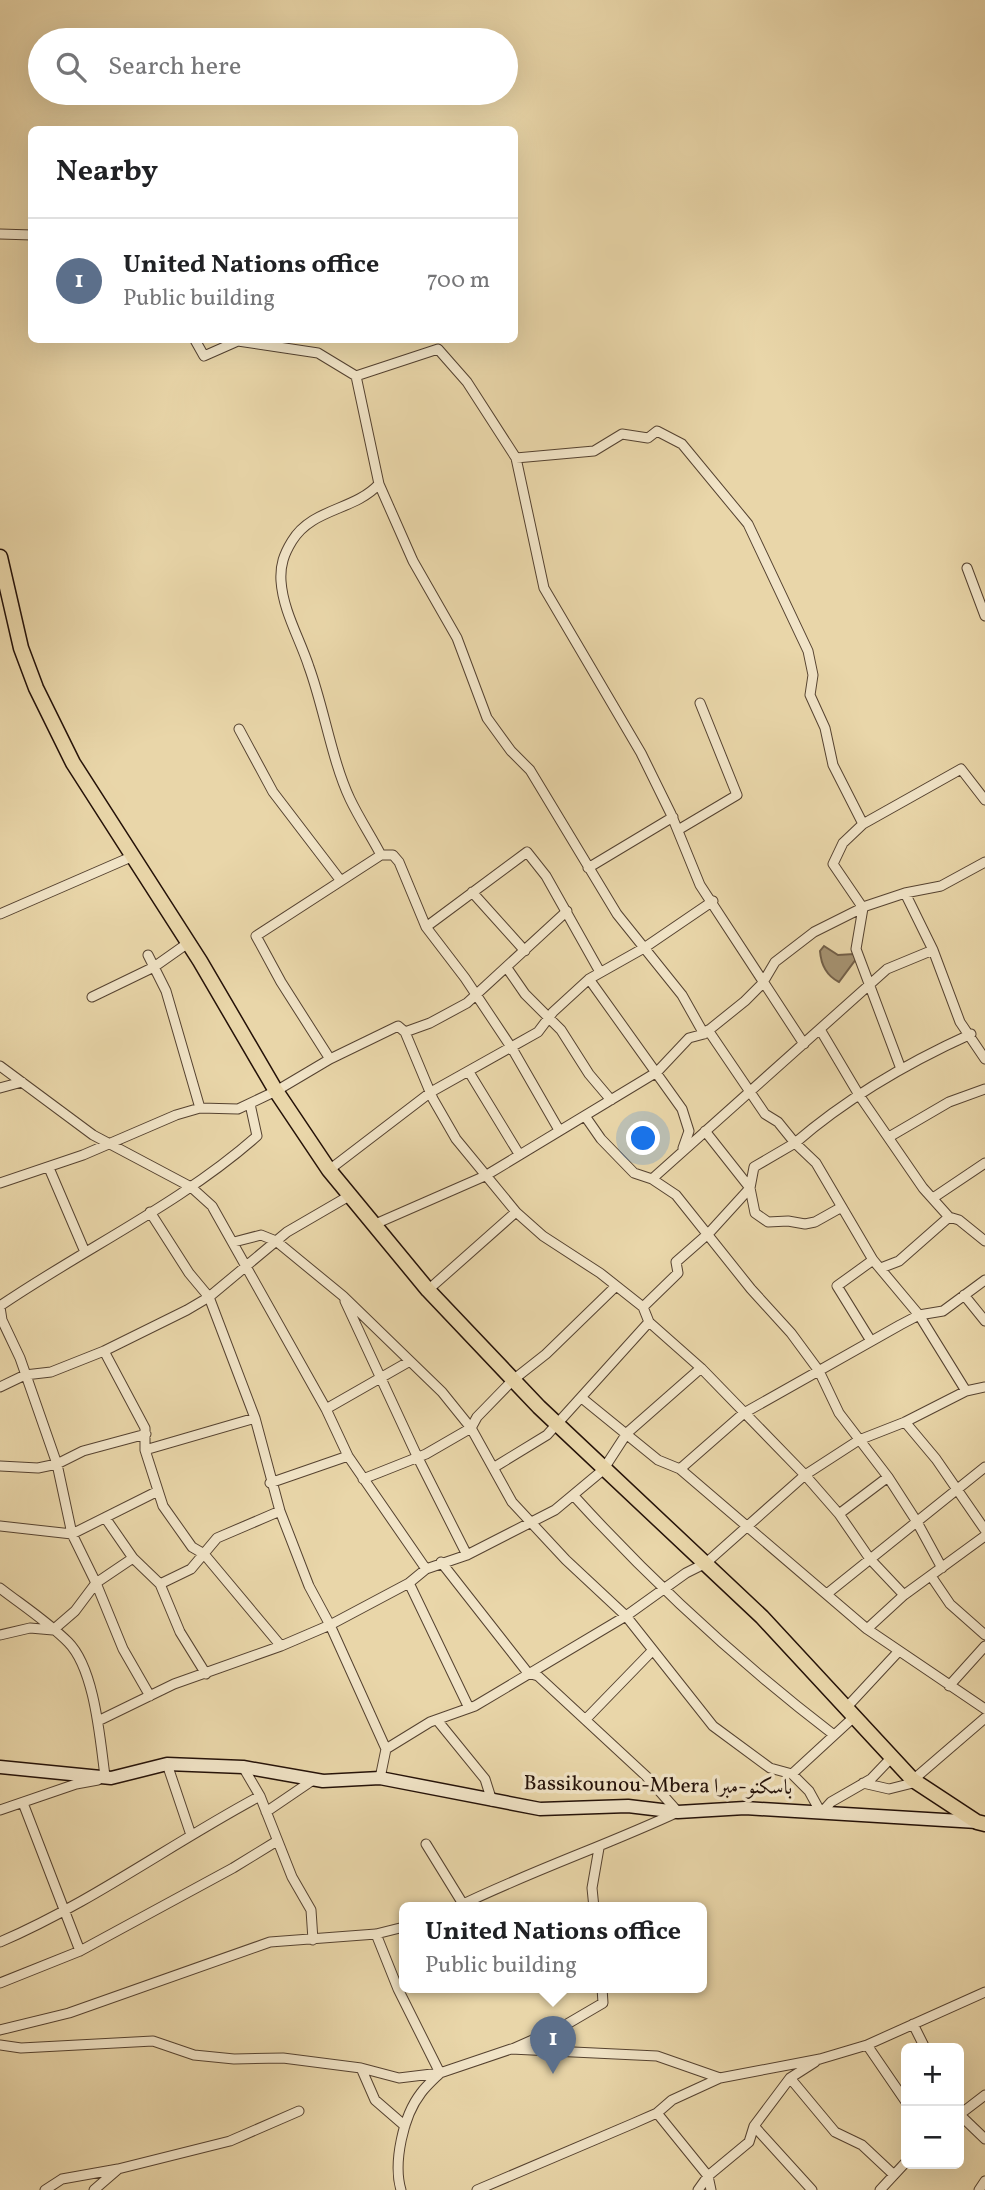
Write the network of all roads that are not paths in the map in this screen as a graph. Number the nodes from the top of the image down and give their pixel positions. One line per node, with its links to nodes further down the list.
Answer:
1 (0, 234): 2 (street)
2 (28, 235)
3 (197, 343): 4 (street)
4 (233, 343)
5 (251, 343): 6 (street)
6 (356, 376): 7 (street); 8 (street)
7 (516, 458): 15 (street); 16 (street)
8 (379, 484): 18 (street); 21 (street)
9 (0, 557): 19 (main road)
10 (967, 568): 11 (street)
11 (985, 616)
12 (700, 703): 17 (street)
13 (239, 729): 22 (street)
14 (984, 799): 16 (street)
15 (673, 817): 17 (street); 21 (street)
16 (863, 824): 26 (street)
17 (678, 830): 25 (street)
18 (382, 855): 22 (street); 29 (street)
19 (131, 857): 28 (street); 30 (main road)
20 (985, 862): 24 (street)
21 (588, 868): 31 (street)
22 (341, 881): 50 (street)
23 (472, 892): 27 (street); 29 (street); 33 (street)
24 (905, 893): 26 (street); 32 (street)
25 (713, 901): 31 (street); 39 (street)
26 (863, 908): 39 (street); 40 (street)
27 (567, 911): 33 (street); 37 (street)
28 (0, 914)
29 (426, 927): 41 (street)
30 (188, 943): 35 (street); 59 (main road)
31 (644, 948): 37 (street); 46 (street)
32 (933, 950): 40 (street); 47 (street)
33 (526, 951): 36 (street)
34 (148, 955): 35 (street)
35 (154, 967): 42 (street); 65 (street)
36 (507, 968): 41 (street); 43 (street)
37 (600, 972): 38 (street)
38 (589, 979): 43 (street); 55 (street)
39 (762, 984): 46 (street); 48 (street)
40 (869, 988): 44 (street); 53 (street)
41 (476, 993): 45 (street); 49 (street)
42 (92, 998)
43 (551, 1017): 49 (street); 63 (street)
44 (821, 1031): 48 (street); 62 (street)
45 (405, 1032): 50 (street); 60 (street)
46 (706, 1032): 55 (street); 61 (street)
47 (971, 1034): 51 (street); 53 (street)
48 (804, 1044): 61 (street)
49 (511, 1046): 54 (street); 67 (street)
50 (330, 1059): 59 (street)
51 (985, 1059)
52 (0, 1066): 56 (street)
53 (901, 1069): 62 (street)
54 (468, 1072): 60 (street); 73 (street)
55 (657, 1072): 63 (street); 72 (street)
56 (22, 1082): 57 (street); 70 (street)
57 (0, 1088)
58 (985, 1089): 69 (street)
59 (276, 1091): 64 (street); 76 (main road)
60 (431, 1091): 76 (street); 77 (street)
61 (749, 1091): 68 (street); 71 (street)
62 (859, 1095): 69 (street); 71 (street)
63 (611, 1100): 66 (street)
64 (250, 1104): 65 (street); 80 (street)
65 (200, 1108): 70 (street)
66 (584, 1116): 67 (street); 78 (street)
67 (559, 1130): 73 (street)
68 (705, 1131): 72 (street); 81 (street)
69 (889, 1136): 83 (street)
70 (106, 1143): 75 (street); 80 (street)
71 (794, 1143): 81 (street); 84 (street)
72 (681, 1152): 78 (street)
73 (519, 1154): 77 (street)
74 (985, 1163): 83 (street)
75 (49, 1168): 79 (street); 93 (street)
76 (329, 1170): 82 (main road)
77 (485, 1176): 85 (street); 88 (street)
78 (652, 1179): 89 (street)
79 (0, 1183)
80 (191, 1187): 86 (street); 92 (street)
81 (750, 1188): 84 (street); 89 (street)
82 (349, 1196): 88 (main road); 91 (street)
83 (933, 1198): 87 (street)
84 (840, 1208): 94 (street)
85 (516, 1212): 98 (street); 99 (street)
86 (150, 1213): 93 (street); 102 (street)
87 (949, 1217): 90 (street); 96 (street)
88 (373, 1225): 99 (main road)
89 (709, 1233): 104 (street); 112 (street)
90 (985, 1240)
91 (276, 1241): 92 (street); 95 (street); 100 (street)
92 (234, 1242): 95 (street)
93 (85, 1252): 103 (street)
94 (873, 1260): 96 (street); 108 (street)
95 (247, 1267): 102 (street); 120 (street)
96 (881, 1268): 105 (street)
97 (985, 1280): 101 (street)
98 (615, 1287): 104 (street); 115 (street)
99 (428, 1290): 115 (main road)
100 (343, 1296): 110 (street); 114 (street)
101 (964, 1296): 105 (street); 106 (street)
102 (209, 1297): 109 (street); 122 (street)
103 (0, 1306): 113 (street)
104 (643, 1307): 107 (street)
105 (919, 1315): 108 (street); 118 (street)
106 (985, 1321)
107 (649, 1322): 111 (street); 119 (street)
108 (871, 1341): 112 (street)
109 (104, 1351): 113 (street); 127 (street)
110 (410, 1361): 114 (street); 125 (street)
111 (701, 1368): 121 (street); 126 (street)
112 (819, 1371): 121 (street); 128 (street)
113 (25, 1375): 116 (street); 132 (street)
114 (382, 1379): 120 (street); 131 (street)
115 (513, 1380): 124 (main road); 125 (street)
116 (0, 1387)
117 (985, 1387): 118 (street)
118 (966, 1391): 123 (street)
119 (583, 1399): 124 (street); 126 (street)
120 (326, 1409): 130 (street)
121 (744, 1413): 136 (street); 138 (street)
122 (255, 1418): 129 (street); 142 (street)
123 (905, 1422): 128 (street); 143 (street)
124 (558, 1425): 135 (street); 137 (main road)
125 (471, 1428): 131 (street); 135 (street)
126 (627, 1433): 136 (street); 137 (street)
127 (146, 1434): 129 (street); 132 (street)
128 (859, 1440): 138 (street); 139 (street)
129 (145, 1450): 144 (street)
130 (348, 1457): 141 (street); 142 (street)
131 (417, 1457): 141 (street); 157 (street)
132 (57, 1464): 133 (street); 154 (street)
133 (2, 1466): 140 (street)
134 (985, 1467): 143 (street)
135 (493, 1468): 150 (street)
136 (680, 1469): 151 (street)
137 (603, 1470): 145 (street); 161 (main road)
138 (804, 1475): 147 (street); 151 (street)
139 (888, 1477): 147 (street); 149 (street)
140 (0, 1479)
141 (363, 1479): 163 (street)
142 (270, 1483): 146 (street)
143 (959, 1490): 149 (street); 153 (street)
144 (156, 1492): 148 (street); 156 (street)
145 (574, 1496): 150 (street); 169 (street)
146 (279, 1511): 156 (street); 173 (street)
147 (839, 1514): 159 (street)
148 (106, 1519): 154 (street); 158 (street)
149 (917, 1522): 159 (street); 162 (street)
150 (533, 1523): 157 (street); 172 (street)
151 (747, 1525): 161 (street); 170 (street)
152 (0, 1526): 154 (street)
153 (985, 1530)
154 (72, 1534): 165 (street)
155 (985, 1536): 162 (street)
156 (204, 1554): 167 (street); 178 (street)
157 (467, 1555): 160 (street)
158 (133, 1558): 165 (street); 167 (street)
159 (870, 1559): 170 (street); 171 (street)
160 (441, 1562): 163 (street); 182 (street)
161 (706, 1563): 169 (street); 188 (main road)
162 (943, 1568): 164 (street)
163 (426, 1569): 166 (street)
164 (931, 1576): 171 (street); 176 (street)
165 (96, 1583): 175 (street); 185 (street)
166 (409, 1583): 173 (street); 186 (street)
167 (160, 1584): 183 (street)
168 (0, 1588): 175 (street)
169 (664, 1588): 172 (street); 193 (street)
170 (828, 1593): 174 (street)
171 (904, 1595): 174 (street)
172 (626, 1616): 180 (street); 182 (street)
173 (330, 1625): 178 (street); 194 (street)
174 (867, 1629): 181 (street)
175 (53, 1630): 177 (street); 192 (street)
176 (984, 1632)
177 (0, 1635)
178 (281, 1646): 183 (street)
179 (985, 1646): 184 (street)
180 (653, 1650): 189 (street); 199 (street)
181 (898, 1652): 184 (street); 188 (street)
182 (528, 1673): 186 (street); 189 (street)
183 (206, 1674): 185 (street)
184 (949, 1685): 187 (street)
185 (150, 1696): 192 (street)
186 (468, 1708): 191 (street)
187 (985, 1709)
188 (851, 1712): 193 (street); 195 (main road)
189 (586, 1718): 211 (street)
190 (985, 1718): 203 (street)
191 (437, 1720): 194 (street); 206 (street)
192 (98, 1721): 200 (street)
193 (834, 1735): 199 (street)
194 (386, 1749): 201 (street)
195 (892, 1757): 203 (main road); 204 (street)
196 (167, 1764): 198 (street, Bassikounou-Mbera باسكنو-مبرا); 200 (street, Bassikounou-Mbera باسكنو-مبرا); 213 (street)
197 (0, 1767): 200 (street, Bassikounou-Mbera باسكنو-مبرا)
198 (243, 1767): 202 (street, Bassikounou-Mbera باسكنو-مبرا); 205 (street)
199 (792, 1774): 209 (street)
200 (108, 1777): 207 (street)
201 (380, 1778): 202 (street, Bassikounou-Mbera باسكنو-مبرا); 206 (street, Bassikounou-Mbera باسكنو-مبرا)
202 (313, 1780): 210 (street)
203 (915, 1781): 204 (street); 212 (main road)
204 (863, 1783): 209 (street)
205 (260, 1796): 210 (street); 213 (street)
206 (492, 1801): 211 (street, Bassikounou-Mbera باسكنو-مبرا)
207 (23, 1803): 208 (street); 220 (street)
208 (0, 1810)
209 (822, 1811): 211 (street, Bassikounou-Mbera باسكنو-مبرا); 212 (street, Bassikounou-Mbera باسكنو-مبرا)
210 (265, 1812): 214 (street)
211 (678, 1812): 216 (street)
212 (982, 1825)
213 (191, 1835): 220 (street)
214 (277, 1841): 223 (street); 225 (street)
215 (426, 1844): 217 (street)
216 (599, 1848): 218 (street); 219 (street)
217 (457, 1902)
218 (467, 1902)
219 (593, 1902)
220 (64, 1912): 224 (street); 225 (street)
221 (399, 1928): 222 (street)
222 (376, 1934): 223 (street); 227 (street)
223 (313, 1940): 232 (street)
224 (0, 1942)
225 (80, 1951): 226 (street)
226 (0, 1983)
227 (399, 1991)
228 (985, 1992): 231 (street)
229 (400, 1993): 239 (street)
230 (602, 1993): 236 (street)
231 (913, 2024): 233 (street); 235 (street)
232 (0, 2030)
233 (922, 2043)
234 (0, 2045): 238 (street)
235 (867, 2045): 237 (street); 242 (street)
236 (511, 2049): 239 (street); 240 (street)
237 (820, 2059): 240 (street); 241 (street)
238 (361, 2068): 239 (street); 248 (street)
239 (440, 2073): 248 (street)
240 (720, 2078): 246 (street)
241 (790, 2078): 249 (street); 253 (street)
242 (901, 2095)
243 (985, 2095): 245 (street)
244 (299, 2111): 252 (street)
245 (964, 2111)
246 (656, 2113): 254 (street); 259 (street)
247 (964, 2120): 250 (street)
248 (405, 2126): 258 (street)
249 (754, 2126): 254 (street); 255 (street)
250 (985, 2139)
251 (901, 2167): 253 (street)
252 (118, 2169): 256 (street); 257 (street)
253 (894, 2175): 262 (street)
254 (708, 2176): 260 (street); 261 (street)
255 (806, 2188)
256 (45, 2190)
257 (94, 2190)
258 (401, 2190)
259 (477, 2190)
260 (698, 2190)
261 (711, 2190)
262 (880, 2190)

